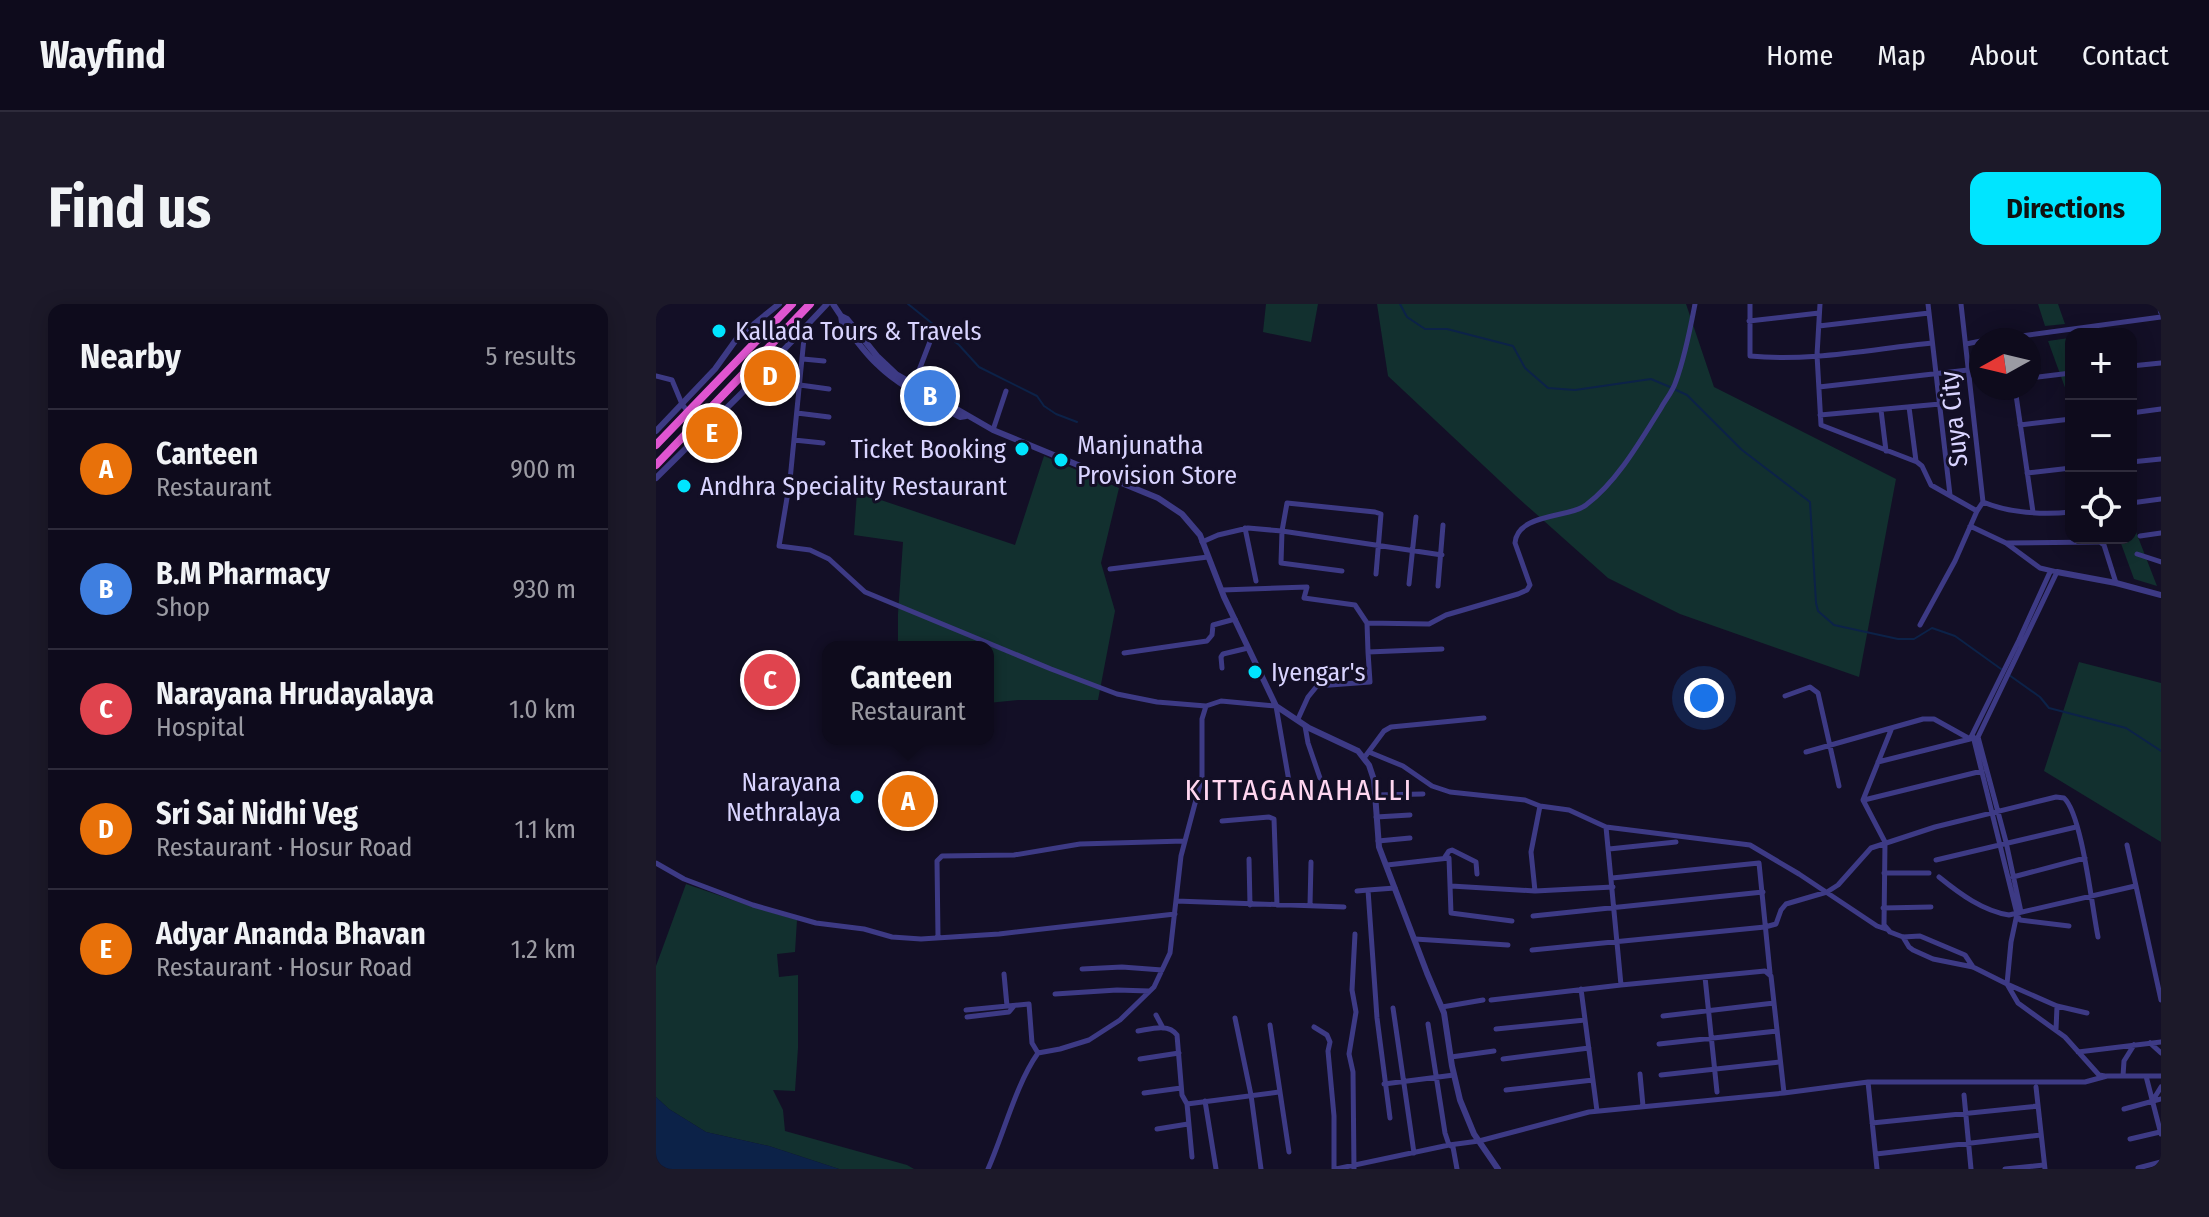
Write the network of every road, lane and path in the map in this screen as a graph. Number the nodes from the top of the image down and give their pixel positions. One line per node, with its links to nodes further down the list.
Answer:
1 (779, 304): 43 (street)
2 (792, 304): 43 (highway)
3 (810, 304): 61 (highway)
4 (827, 304): 17 (street)
5 (833, 304): 35 (street)
6 (1695, 304): 100 (street)
7 (1750, 304): 15 (street)
8 (1820, 304): 12 (street)
9 (1928, 304): 13 (street)
10 (1961, 304): 22 (street, Suya City)
11 (2160, 304): 14 (street)
12 (1819, 313): 15 (street); 16 (street)
13 (1929, 313): 16 (street); 20 (street)
14 (2161, 314): 18 (street)
15 (1749, 321): 23 (street)
16 (1819, 326): 23 (street)
17 (805, 328): 24 (street); 64 (street)
18 (2041, 334)
19 (931, 339): 35 (street)
20 (1932, 343): 23 (street); 29 (street)
21 (1969, 343): 22 (street)
22 (1966, 344): 28 (street, Suya City)
23 (1817, 355): 36 (street)
24 (803, 359): 25 (street); 34 (street)
25 (824, 361)
26 (2161, 363): 27 (street)
27 (2137, 365)
28 (1968, 370): 29 (street); 33 (street, Suya City)
29 (1936, 374): 36 (street); 41 (street)
30 (2065, 374): 32 (street)
31 (656, 376): 43 (street)
32 (2041, 377)
33 (1969, 378)
34 (800, 385): 37 (street); 47 (street)
35 (912, 387): 52 (street)
36 (1819, 387): 48 (street)
37 (829, 389)
38 (1006, 391): 52 (street)
39 (1972, 400): 67 (street, Suya City)
40 (2017, 400): 51 (street)
41 (1940, 404): 42 (street); 65 (street)
42 (1909, 407): 45 (street); 60 (street)
43 (685, 408): 53 (street); 56 (highway)
44 (2161, 409): 46 (street)
45 (1881, 410): 48 (street); 57 (street)
46 (2137, 412)
47 (797, 413): 49 (street); 54 (street)
48 (1820, 415): 57 (street)
49 (829, 417)
50 (2065, 420): 51 (street)
51 (2020, 425): 63 (street)
52 (993, 430): 79 (street)
53 (656, 431)
54 (794, 440): 55 (street); 102 (street)
55 (823, 443)
56 (656, 445)
57 (1886, 451): 60 (street)
58 (2161, 459): 59 (street)
59 (2137, 461)
60 (1917, 462): 65 (street)
61 (656, 465)
62 (2065, 469): 63 (street)
63 (2027, 473): 70 (street)
64 (656, 478)
65 (1950, 496): 69 (street)
66 (2161, 499): 68 (street)
67 (1983, 502): 69 (street, Suya City); 70 (street)
68 (2137, 502)
69 (1977, 511): 74 (street, Suya City)
70 (2033, 512): 71 (street)
71 (2065, 512)
72 (1416, 517): 84 (street)
73 (1443, 525): 86 (street)
74 (1970, 526): 81 (street); 101 (street, Suya City)
75 (1245, 528): 76 (street); 79 (street); 93 (street)
76 (1282, 531): 83 (street); 83 (street); 90 (street)
77 (2161, 533): 78 (street)
78 (2140, 536)
79 (1202, 542): 87 (street)
80 (2065, 542): 81 (street)
81 (2006, 543): 91 (street)
82 (2102, 544): 94 (street)
83 (1379, 546): 84 (street); 92 (street)
84 (1411, 551): 86 (street); 95 (street)
85 (2137, 554): 88 (street)
86 (1442, 555): 96 (street)
87 (1208, 557): 89 (street); 97 (street)
88 (2161, 562)
89 (1110, 569)
90 (1342, 571)
91 (2053, 572): 94 (street); 116 (street)
92 (1376, 574)
93 (1256, 581)
94 (2116, 583): 98 (street)
95 (1409, 584)
96 (1438, 586)
97 (1222, 590): 99 (street); 100 (street)
98 (2161, 595)
99 (1235, 619): 104 (street); 107 (street)
100 (1367, 623): 106 (street)
101 (1920, 625)
102 (984, 641)
103 (994, 645): 110 (street)
104 (1248, 648): 108 (street); 111 (street)
105 (1442, 649): 106 (street)
106 (1368, 652): 113 (street)
107 (1124, 653)
108 (1222, 668)
109 (1785, 696): 117 (street)
110 (1206, 706): 111 (street); 136 (street)
111 (1276, 706): 113 (street); 124 (street)
112 (1484, 718): 119 (street)
113 (1298, 719): 114 (street)
114 (1305, 725): 119 (street); 122 (street)
115 (1891, 730): 116 (street); 117 (street); 120 (street)
116 (1974, 738): 120 (street); 121 (street)
117 (1830, 746): 118 (street); 123 (street)
118 (1806, 752)
119 (1367, 755): 126 (street); 128 (street)
120 (1878, 762): 127 (street)
121 (1984, 770): 127 (street); 129 (street)
122 (1320, 778)
123 (1839, 786)
124 (1290, 787)
125 (1423, 794): 126 (street)
126 (1375, 795): 131 (street)
127 (1863, 800): 139 (street)
128 (1540, 806): 133 (street); 162 (street)
129 (1995, 812): 134 (street); 139 (street); 140 (street)
130 (1410, 815): 131 (street)
131 (1376, 817): 137 (street)
132 (1222, 821): 168 (street)
133 (1606, 827): 142 (street); 164 (street)
134 (2076, 827): 140 (street); 144 (street)
135 (1410, 838): 137 (street)
136 (1185, 841): 166 (street); 182 (street)
137 (1378, 841): 149 (street)
138 (1676, 842): 142 (street)
139 (1885, 842): 150 (street); 164 (street)
140 (2003, 843): 146 (street); 154 (street); 174 (street)
141 (2127, 845): 157 (street)
142 (1609, 849): 155 (street)
143 (1445, 857): 149 (street); 152 (street); 156 (street)
144 (2085, 858): 154 (street); 165 (street)
145 (1249, 859): 167 (street)
146 (1936, 860)
147 (1311, 862): 169 (street)
148 (656, 863): 182 (street)
149 (1387, 865): 159 (street)
150 (1884, 873): 151 (street); 173 (street)
151 (1929, 873)
152 (1477, 874)
153 (1939, 877): 174 (street)
154 (2013, 877): 174 (street)
155 (1612, 878): 158 (street); 163 (street)
156 (1451, 886): 162 (street); 177 (street)
157 (2135, 886): 165 (street); 202 (street)
158 (1613, 887): 162 (street); 172 (street)
159 (1395, 888): 160 (street); 185 (street)
160 (1368, 890): 161 (street); 250 (street)
161 (1357, 891)
162 (1535, 891)
163 (1763, 892): 172 (street); 179 (street)
164 (1827, 892): 179 (street); 180 (street)
165 (2090, 895): 174 (street); 184 (street)
166 (1176, 901): 167 (street); 175 (street)
167 (1250, 905): 168 (street)
168 (1277, 905): 169 (street)
169 (1310, 905): 170 (street)
170 (1344, 907)
171 (1931, 907): 173 (street)
172 (1614, 908): 176 (street); 186 (street)
173 (1883, 908): 180 (street)
174 (2019, 913): 178 (street); 195 (street)
175 (1175, 914): 182 (street); 191 (street)
176 (1533, 916)
177 (1512, 921)
178 (2069, 926)
179 (1765, 927): 186 (street); 192 (street)
180 (1886, 929): 183 (street)
181 (1355, 934): 285 (street)
182 (938, 937)
183 (1903, 937): 189 (street); 189 (street)
184 (2098, 937)
185 (1415, 939): 187 (street); 206 (street)
186 (1618, 941): 188 (street); 196 (street)
187 (1508, 945)
188 (1532, 950)
189 (1973, 967): 195 (street)
190 (1082, 969): 191 (street)
191 (1162, 970): 198 (street)
192 (1770, 973): 194 (street); 203 (street)
193 (1004, 974): 204 (street)
194 (1705, 977): 196 (street); 208 (street)
195 (2007, 984): 205 (street); 222 (street)
196 (1621, 985): 197 (street)
197 (1581, 989): 201 (street); 214 (street)
198 (1150, 991): 199 (street); 231 (street)
199 (1055, 994)
200 (1483, 1000): 206 (street)
201 (1491, 1000)
202 (2161, 1000)
203 (1774, 1003): 208 (street); 221 (street)
204 (1011, 1006): 210 (street); 231 (street)
205 (2057, 1006): 209 (street); 222 (street)
206 (1442, 1007): 234 (street)
207 (1393, 1008): 248 (street)
208 (1708, 1011): 212 (street); 223 (street)
209 (2087, 1013)
210 (966, 1014)
211 (1156, 1015): 218 (street)
212 (1663, 1016)
213 (1235, 1018): 259 (street)
214 (1585, 1020): 219 (street); 228 (street)
215 (1428, 1024): 246 (street)
216 (1270, 1025): 255 (street)
217 (1314, 1027): 292 (street)
218 (1163, 1028): 220 (street); 232 (street)
219 (1496, 1029)
220 (1138, 1031)
221 (1777, 1031): 223 (street); 237 (street)
222 (2056, 1031): 230 (street)
223 (1711, 1038): 226 (street); 238 (street)
224 (2161, 1042): 225 (street)
225 (2150, 1043): 227 (street); 233 (street)
226 (1659, 1044)
227 (2134, 1045): 230 (street); 243 (street)
228 (1589, 1048): 236 (street); 247 (street)
229 (1494, 1051): 234 (street)
230 (2077, 1052): 242 (street)
231 (1038, 1053): 289 (street)
232 (1179, 1053): 235 (street); 253 (street)
233 (2161, 1053)
234 (1451, 1057): 240 (street)
235 (1140, 1059)
236 (1503, 1059)
237 (1780, 1062): 238 (street); 258 (street)
238 (1714, 1069): 241 (street); 256 (street)
239 (1640, 1074): 265 (street)
240 (1454, 1075): 246 (street); 277 (street)
241 (1661, 1075)
242 (2107, 1076): 243 (street); 249 (street)
243 (2123, 1076): 244 (street)
244 (2146, 1076): 245 (street); 263 (street)
245 (2161, 1076)
246 (1435, 1078): 248 (street); 279 (street)
247 (1593, 1080): 254 (street); 268 (street)
248 (1404, 1082): 250 (street); 281 (street)
249 (1868, 1082): 258 (street); 271 (street)
250 (1384, 1084): 270 (street)
251 (2036, 1087): 266 (street)
252 (2161, 1087): 263 (street)
253 (1181, 1088): 257 (street); 264 (street)
254 (1506, 1090)
255 (1279, 1092): 259 (street); 280 (street)
256 (1717, 1092)
257 (1144, 1093)
258 (1784, 1093): 265 (street)
259 (1251, 1095): 262 (street); 291 (street)
260 (1964, 1095): 269 (street)
261 (2161, 1099): 263 (street)
262 (1205, 1101): 264 (street); 290 (street)
263 (2153, 1101): 267 (street); 274 (street)
264 (1187, 1104): 272 (street)
265 (1643, 1106): 268 (street)
266 (2038, 1106): 269 (street); 275 (street)
267 (2124, 1109)
268 (1597, 1111): 277 (street)
269 (1966, 1113): 271 (street); 278 (street)
270 (1390, 1118)
271 (1872, 1123): 282 (street)
272 (1188, 1124): 273 (street); 283 (street)
273 (1157, 1129)
274 (2161, 1132): 276 (street)
275 (2041, 1135): 278 (street); 286 (street)
276 (2130, 1139)
277 (1479, 1141): 279 (street); 287 (street)
278 (1969, 1143): 282 (street); 295 (street)
279 (1449, 1145): 281 (street); 293 (street)
280 (1289, 1152)
281 (1414, 1153): 285 (street)
282 (1876, 1154): 294 (street)
283 (1192, 1157)
284 (2161, 1162): 288 (street)
285 (1354, 1167): 292 (street)
286 (2044, 1167): 296 (street)
287 (1497, 1168)
288 (2138, 1168)
289 (988, 1169)
290 (1216, 1169)
291 (1261, 1169)
292 (1335, 1169)
293 (1457, 1169)
294 (1877, 1169)
295 (1971, 1169)
296 (2005, 1169)

